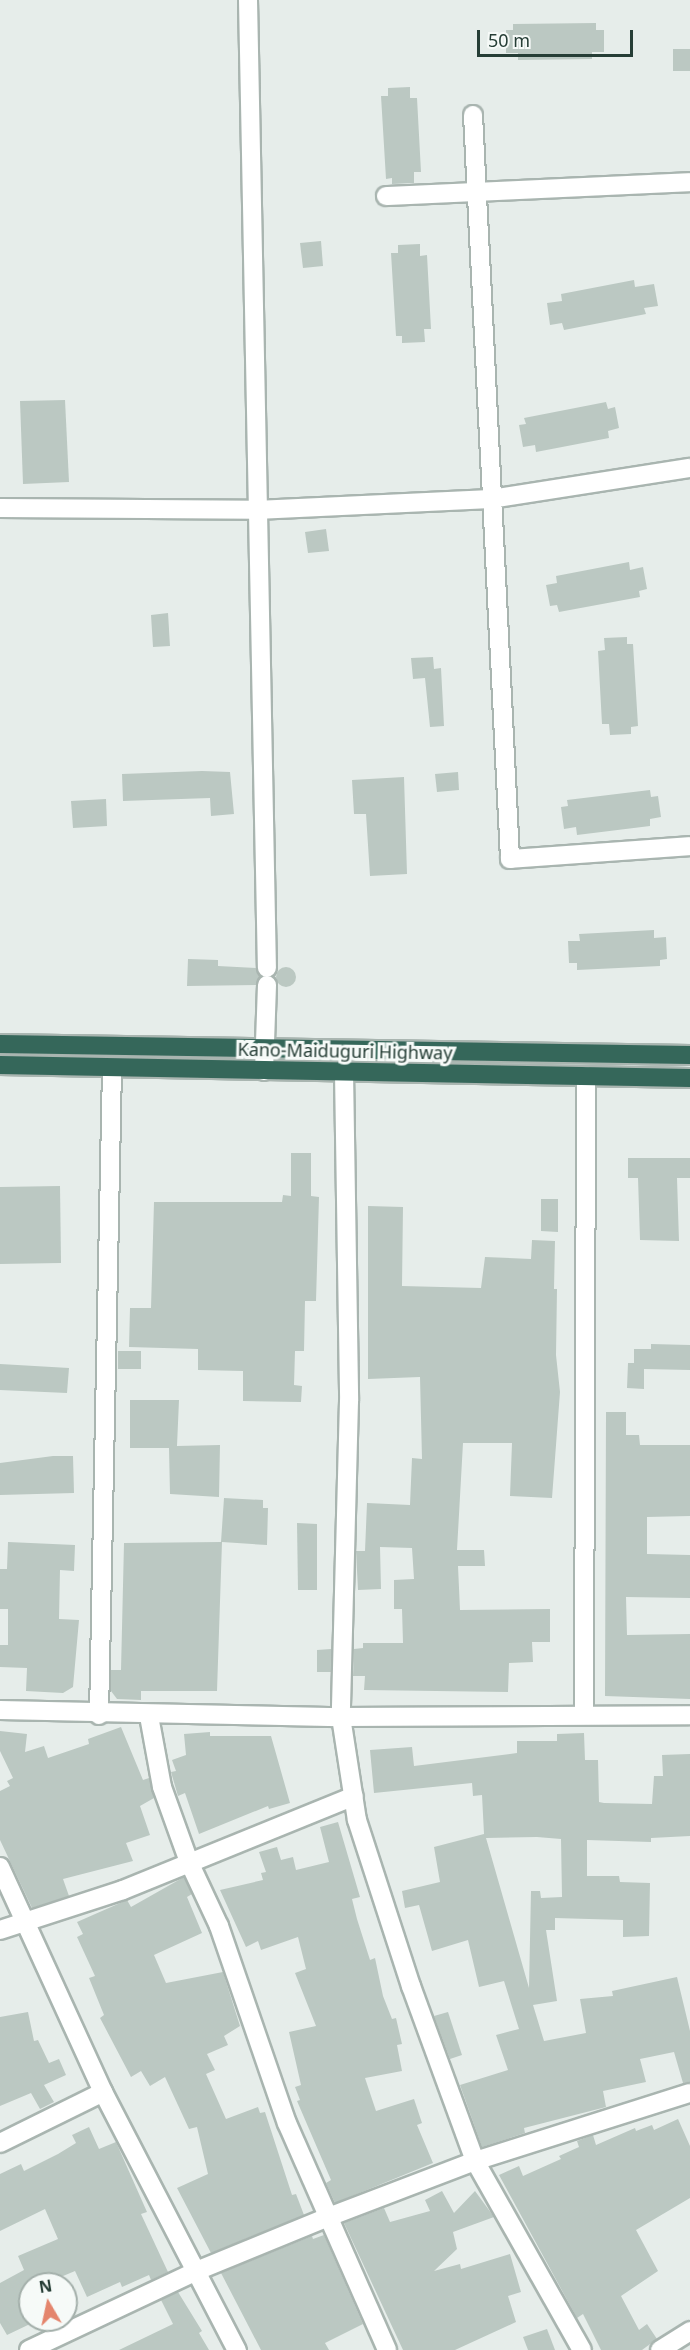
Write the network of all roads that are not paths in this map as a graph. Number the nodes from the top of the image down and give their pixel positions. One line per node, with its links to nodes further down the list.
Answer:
1 (248, 0): 9 (street)
2 (473, 115): 4 (street)
3 (690, 182): 4 (street)
4 (477, 194): 5 (street); 7 (street)
5 (386, 196)
6 (690, 468): 7 (street)
7 (491, 499): 9 (street); 10 (street)
8 (0, 508): 9 (street)
9 (256, 510): 12 (street)
10 (690, 846)
11 (0, 1044): 12 (highway, Kano-Maiduguri Highway)
12 (264, 1049): 13 (highway, Kano-Maiduguri Highway); 16 (street)
13 (690, 1055)
14 (0, 1065): 15 (highway, Kano-Maiduguri Highway)
15 (112, 1070): 16 (highway, Kano-Maiduguri Highway); 22 (street)
16 (264, 1071): 17 (highway, Kano-Maiduguri Highway)
17 (344, 1072): 18 (highway, Kano-Maiduguri Highway); 25 (street)
18 (586, 1076): 19 (highway, Kano-Maiduguri Highway); 21 (street)
19 (690, 1078)
20 (0, 1710): 22 (street)
21 (584, 1714): 23 (street); 25 (street)
22 (99, 1715): 24 (street)
23 (690, 1715)
24 (149, 1716): 25 (street); 27 (street)
25 (340, 1717): 26 (street)
26 (354, 1796): 27 (street); 34 (street)
27 (189, 1862): 29 (street); 35 (street)
28 (0, 1868): 29 (street)
29 (25, 1923): 30 (street); 31 (street)
30 (0, 1930)
31 (103, 2092): 33 (street); 36 (street)
32 (690, 2093): 34 (street)
33 (0, 2143)
34 (475, 2161): 35 (street); 41 (street)
35 (326, 2218): 36 (street); 40 (street)
36 (199, 2270): 38 (street); 39 (street)
37 (690, 2331): 42 (street)
38 (29, 2350)
39 (237, 2350)
40 (387, 2350)
41 (582, 2350)
42 (660, 2350)

